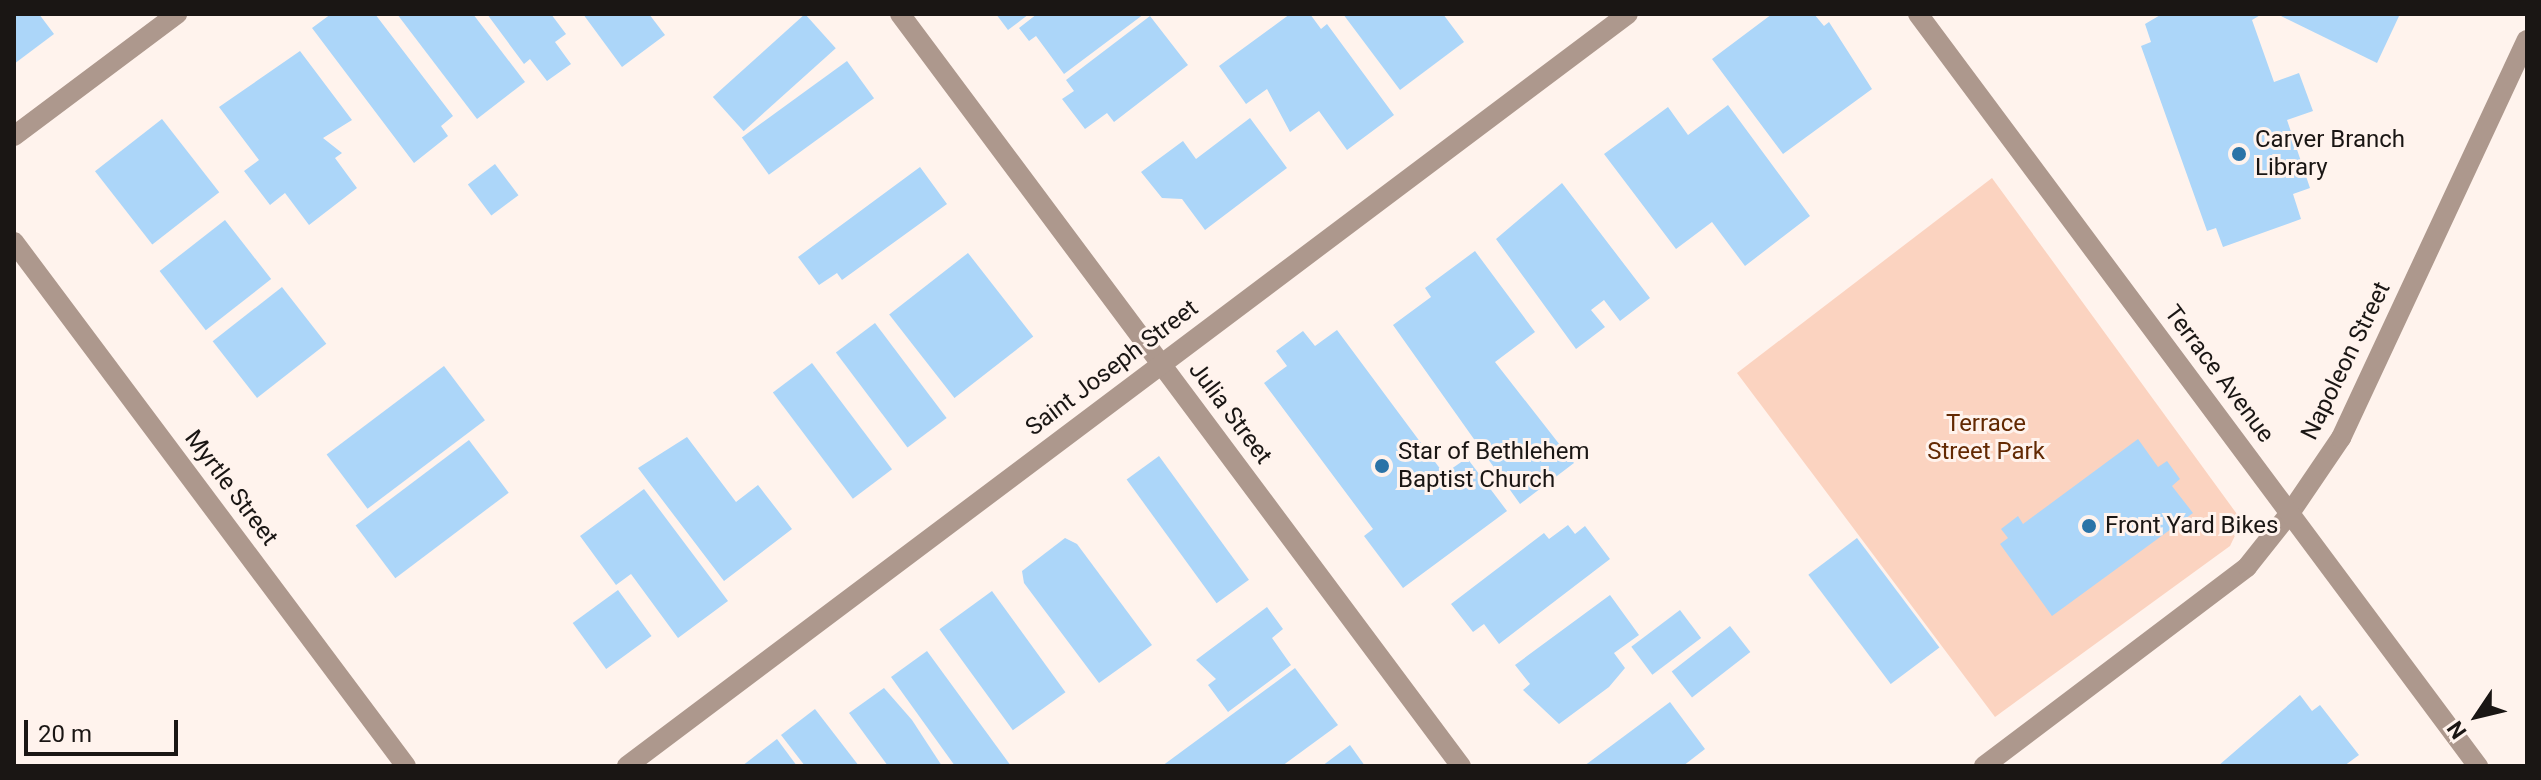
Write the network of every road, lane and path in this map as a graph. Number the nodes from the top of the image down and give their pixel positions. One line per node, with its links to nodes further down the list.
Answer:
1 (177, 14): 6 (street)
2 (900, 14): 8 (street, Julia Street)
3 (1628, 14): 8 (street, Saint Joseph Street)
4 (1918, 14): 9 (street, Terrace Avenue)
5 (2527, 40): 9 (street, Napoleon Street)
6 (14, 136)
7 (14, 242): 10 (street, Myrtle Street)
8 (1161, 364): 11 (street, Saint Joseph Street); 12 (street, Julia Street)
9 (2290, 513): 13 (street, Napoleon Street); 14 (street, Terrace Avenue)
10 (406, 766)
11 (627, 766)
12 (1461, 766)
13 (1984, 766)
14 (2478, 766)

